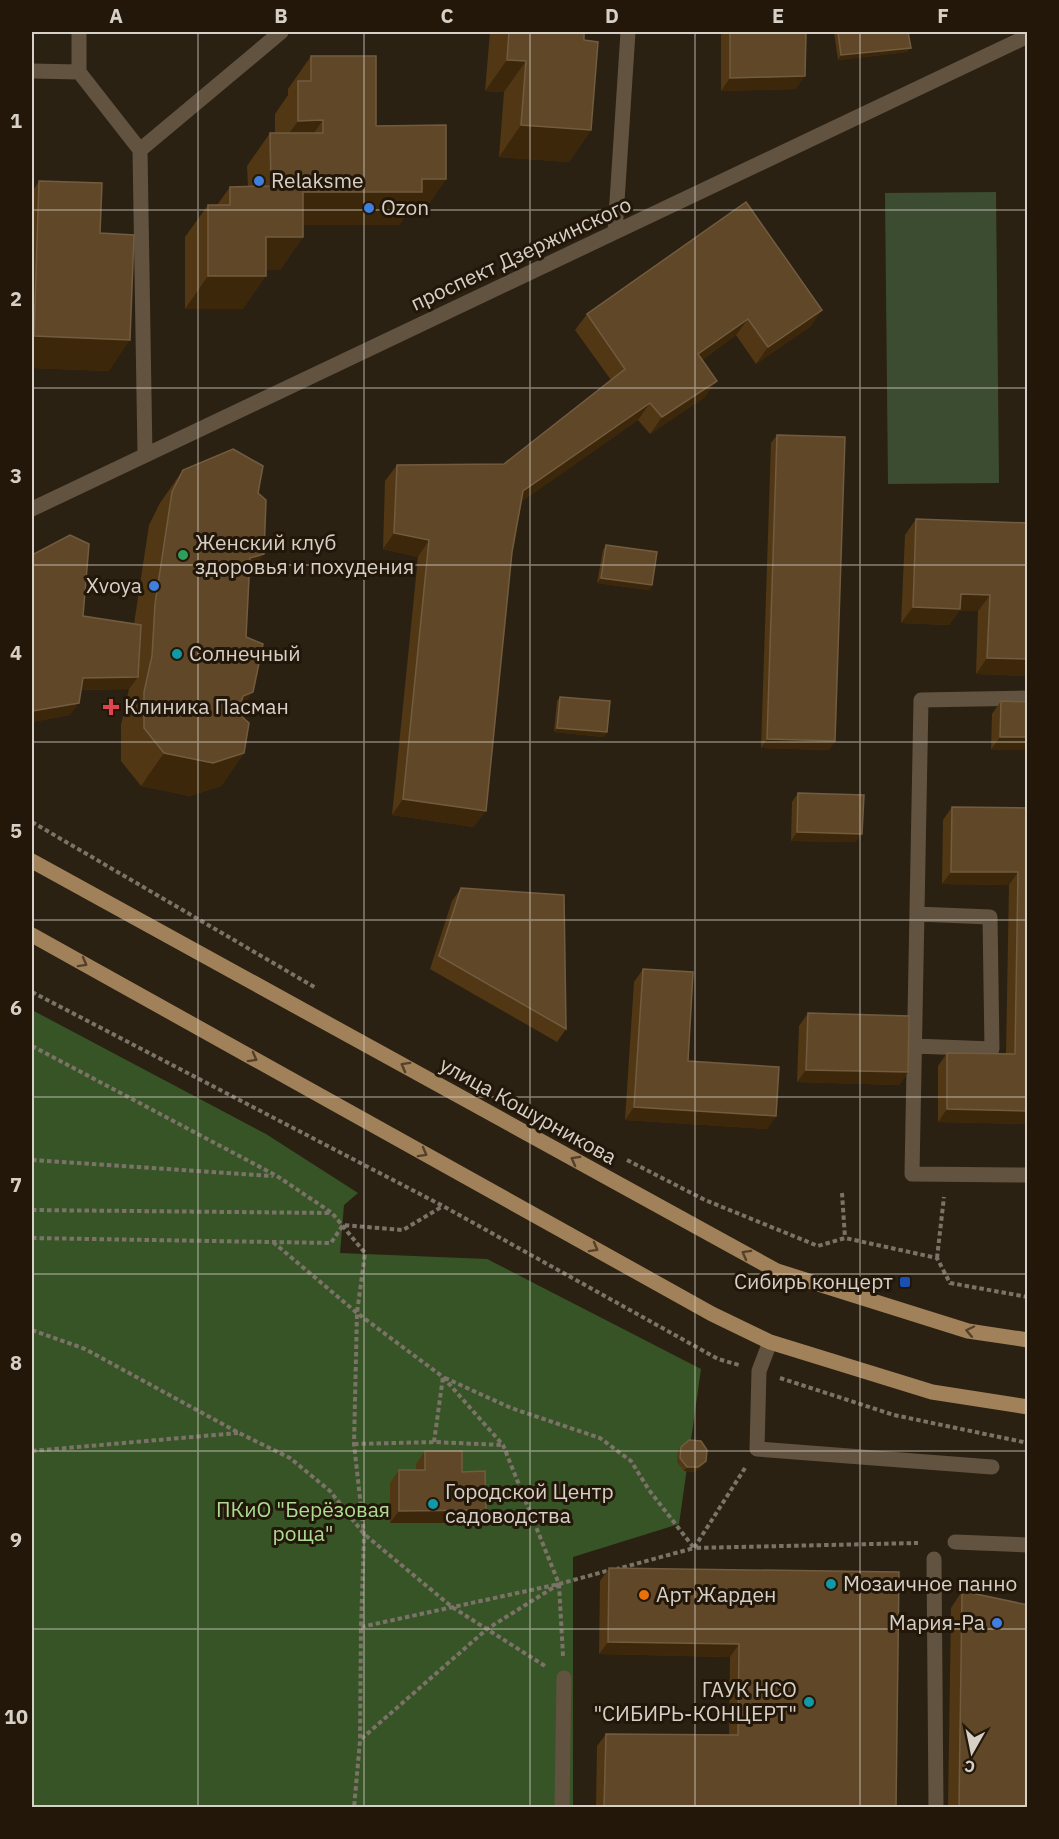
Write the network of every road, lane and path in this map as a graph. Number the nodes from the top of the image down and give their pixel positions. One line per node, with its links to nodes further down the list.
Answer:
1 (79, 32): 6 (street)
2 (281, 32): 7 (street)
3 (628, 32): 8 (street)
4 (1028, 36): 8 (street, проспект Дзержинского)
5 (32, 71): 6 (street)
6 (79, 72): 7 (street)
7 (140, 150): 9 (street)
8 (615, 232): 9 (street, проспект Дзержинского)
9 (145, 455): 10 (street, проспект Дзержинского)
10 (32, 509)
11 (1028, 698): 14 (street)
12 (32, 822): 16 (path)
13 (32, 861): 37 (main road, улица Кошурникова, one-way to 13)
14 (917, 914): 19 (street); 19 (street)
15 (32, 935): 38 (main road, one-way to 38)
16 (317, 989)
17 (32, 992): 26 (path)
18 (32, 1046): 24 (path)
19 (915, 1046): 22 (street)
20 (620, 1156): 31 (path)
21 (32, 1160): 24 (path)
22 (947, 1174): 23 (street); 33 (path)
23 (1028, 1175)
24 (277, 1176): 28 (path)
25 (842, 1193): 31 (path)
26 (443, 1206): 29 (path); 39 (path)
27 (32, 1210): 28 (path)
28 (332, 1213): 29 (path)
29 (343, 1225): 32 (path); 35 (path)
30 (32, 1238): 32 (path)
31 (845, 1238): 33 (path)
32 (273, 1242): 35 (path)
33 (937, 1258): 34 (path)
34 (1028, 1297)
35 (357, 1313): 40 (path); 45 (path)
36 (32, 1330): 42 (path)
37 (1028, 1340)
38 (770, 1342): 39 (street); 41 (main road)
39 (759, 1371): 44 (path); 47 (street)
40 (443, 1377): 43 (path); 46 (path); 53 (path)
41 (1028, 1407)
42 (239, 1433): 48 (path); 50 (path)
43 (434, 1442): 45 (path); 46 (path)
44 (1028, 1443)
45 (354, 1444): 50 (path)
46 (503, 1445): 55 (path)
47 (757, 1449): 49 (street); 53 (path)
48 (32, 1451)
49 (992, 1467)
50 (364, 1534): 56 (path); 57 (path)
51 (955, 1542): 52 (street); 53 (path)
52 (1028, 1545)
53 (694, 1548): 55 (path)
54 (934, 1559): 63 (street)
55 (559, 1584): 56 (path); 58 (path); 59 (path)
56 (452, 1607): 57 (path); 58 (path)
57 (360, 1627): 60 (path)
58 (487, 1629): 59 (path); 60 (path)
59 (564, 1678): 62 (street)
60 (360, 1741): 61 (path)
61 (354, 1808)
62 (562, 1808)
63 (936, 1808)

